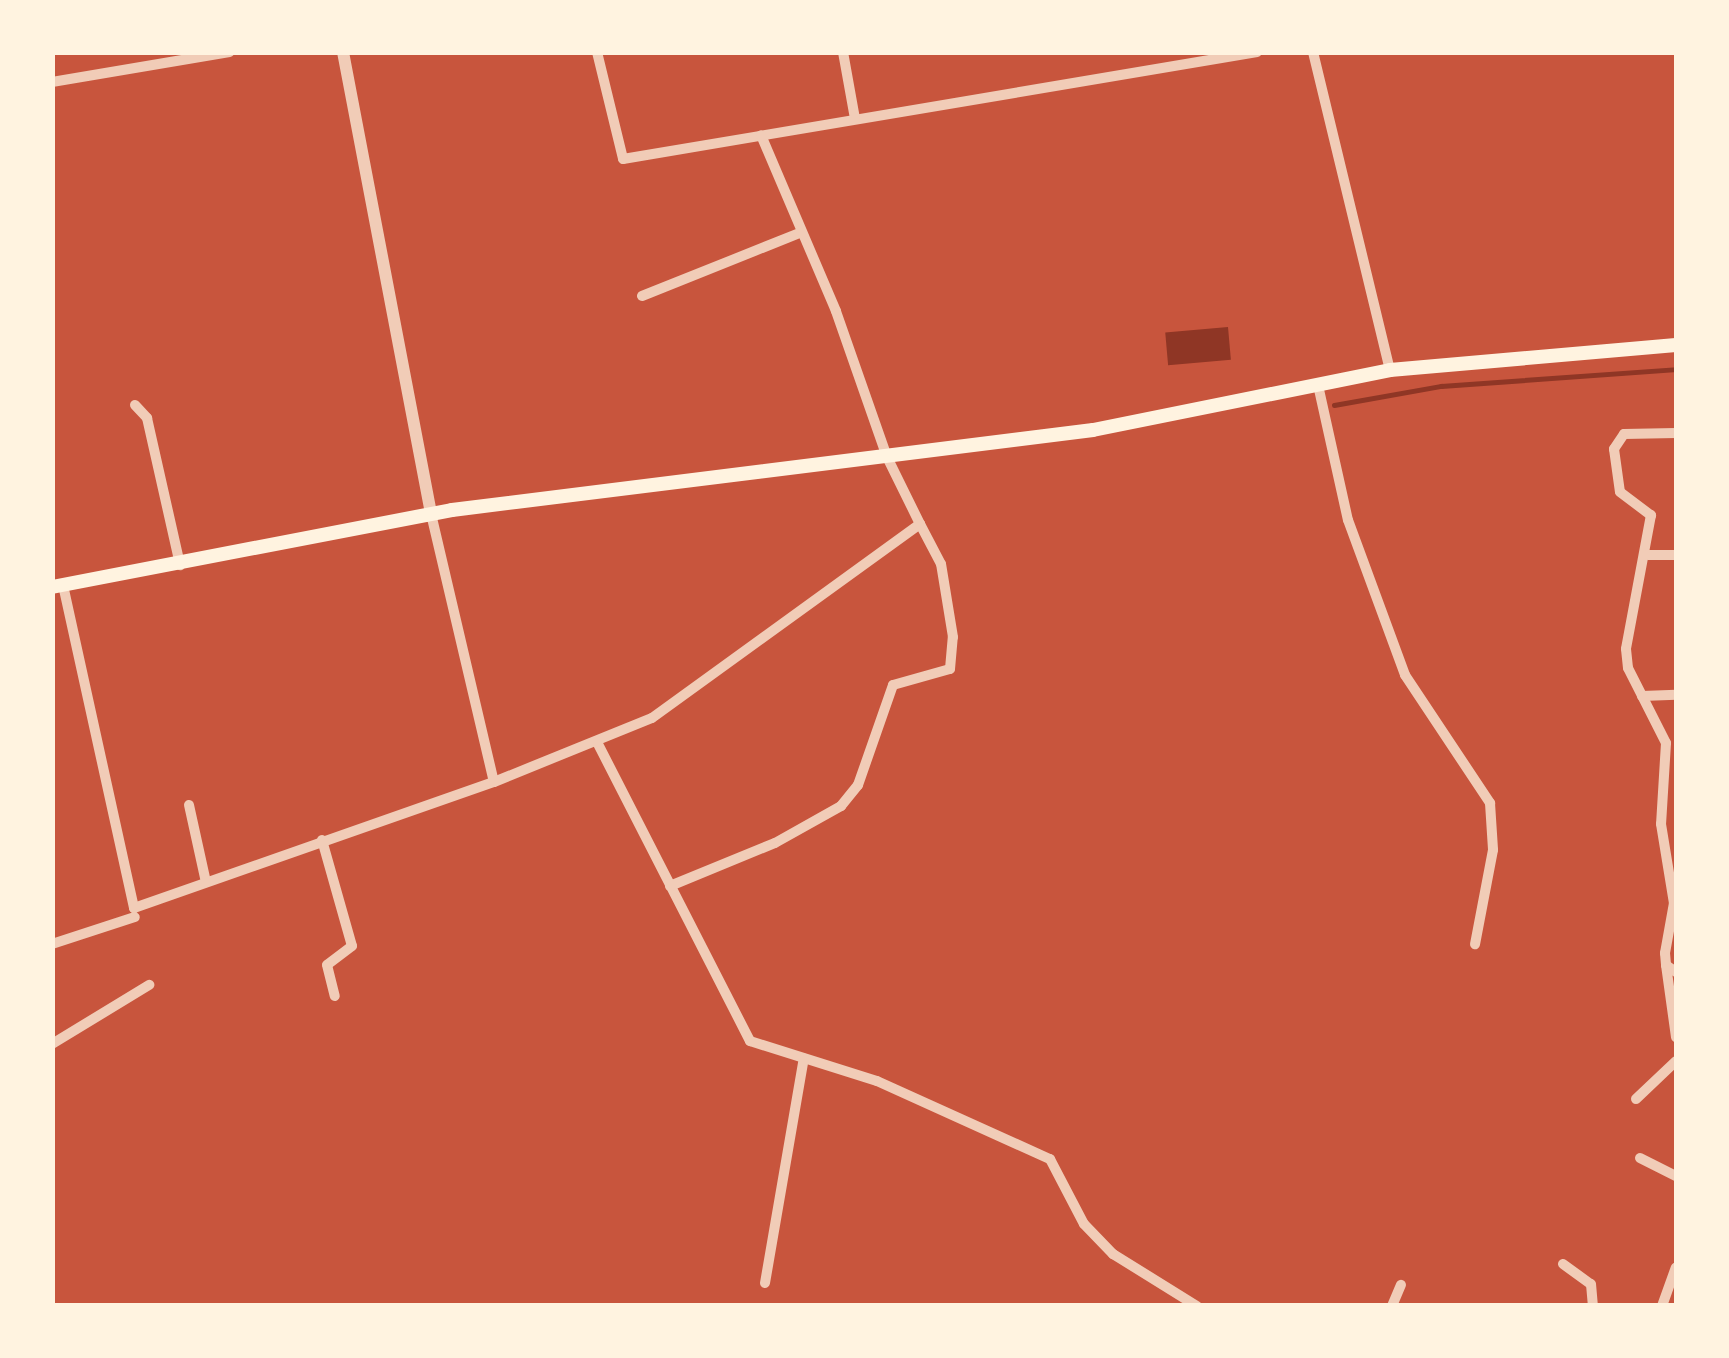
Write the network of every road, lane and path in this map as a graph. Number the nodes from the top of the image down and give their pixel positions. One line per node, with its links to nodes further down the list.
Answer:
1 (229, 52): 7 (street)
2 (343, 52): 18 (street)
3 (597, 52): 9 (street)
4 (844, 52): 8 (street)
5 (1257, 52): 8 (street)
6 (1313, 52): 13 (street)
7 (52, 82)
8 (855, 119): 9 (street)
9 (761, 135): 10 (street)
10 (802, 232): 11 (street); 17 (street)
11 (642, 296)
12 (1676, 346): 13 (main road)
13 (1390, 370): 14 (main road)
14 (1318, 386): 17 (main road); 36 (street)
15 (134, 405): 22 (street)
16 (1676, 434): 20 (street)
17 (886, 457): 18 (main road); 19 (street)
18 (432, 518): 22 (main road); 27 (street)
19 (920, 524): 26 (street); 33 (street)
20 (1648, 555): 21 (street); 25 (street)
21 (1676, 555)
22 (180, 566): 23 (main road)
23 (58, 586): 32 (street)
24 (1676, 695): 25 (street)
25 (1642, 696): 29 (street)
26 (598, 742): 27 (street); 33 (street)
27 (494, 782): 31 (street)
28 (189, 805): 32 (street)
29 (1662, 836): 30 (street); 37 (street)
30 (1676, 836)
31 (322, 840): 32 (street); 39 (street)
32 (206, 882)
33 (670, 886): 42 (street)
34 (135, 917): 35 (street)
35 (52, 944)
36 (1475, 944)
37 (1671, 969): 40 (street)
38 (149, 985): 41 (street)
39 (335, 996)
40 (1676, 1037)
41 (52, 1044)
42 (804, 1058): 49 (street); 51 (street)
43 (1676, 1061): 44 (street)
44 (1636, 1099)
45 (1640, 1158): 46 (street)
46 (1676, 1176)
47 (1563, 1264): 53 (street)
48 (1676, 1267): 54 (street)
49 (765, 1282)
50 (1401, 1285): 52 (street)
51 (1197, 1306)
52 (1392, 1306)
53 (1594, 1306)
54 (1662, 1306)

